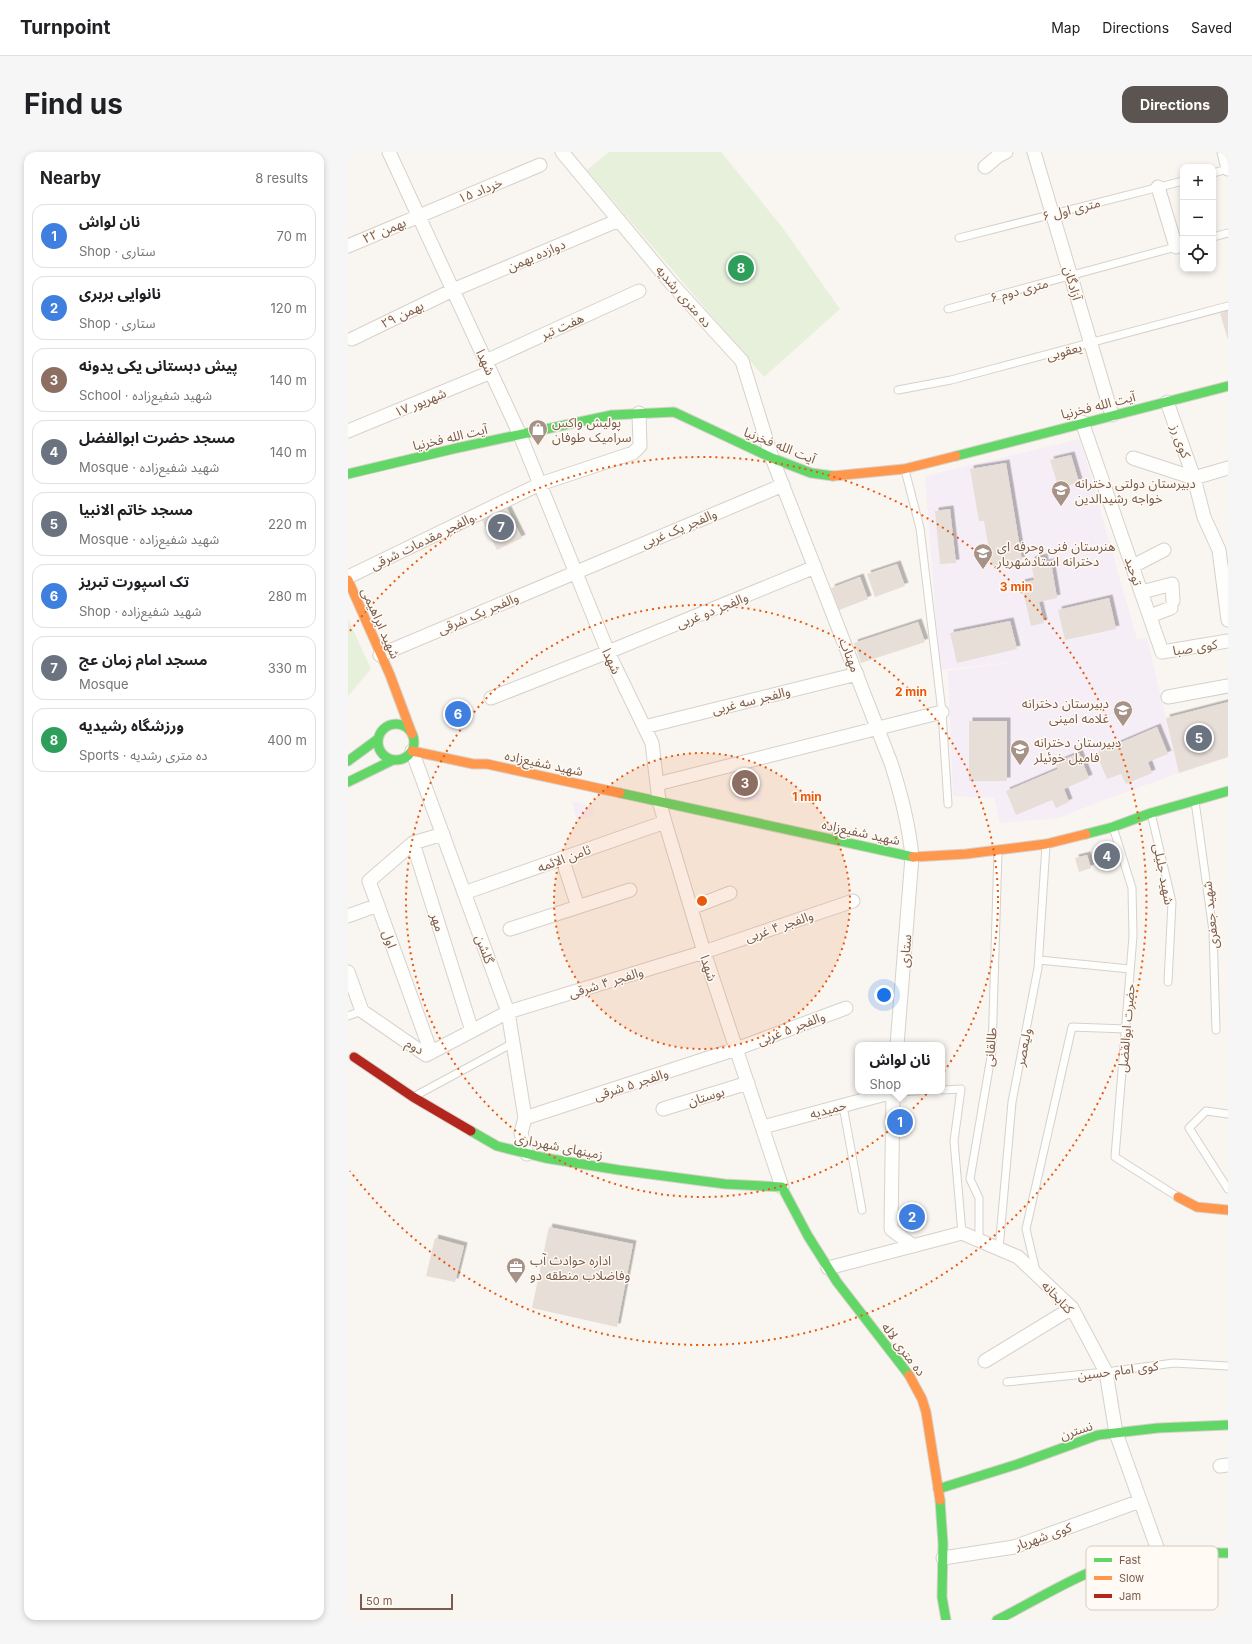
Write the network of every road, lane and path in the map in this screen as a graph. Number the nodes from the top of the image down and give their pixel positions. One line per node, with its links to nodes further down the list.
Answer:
1 (389, 152): 13 (street, شهدا)
2 (562, 152): 14 (street, ده متری رشدیه)
3 (1006, 152): 7 (street)
4 (1034, 152): 12 (street, آزادگان)
5 (1225, 154): 8 (street)
6 (540, 165): 13 (street, ۱۵ خرداد)
7 (985, 167)
8 (1228, 169): 9 (lane)
9 (1216, 172)
10 (1180, 182): 11 (lane, ۶ متری اول)
11 (1158, 187): 12 (lane, ۶ متری اول); 19 (street)
12 (1053, 214): 17 (lane, ۶ متری اول); 20 (street, آزادگان)
13 (419, 215): 18 (street, ۲۲ بهمن); 21 (street, شهدا)
14 (619, 220): 21 (street, دوازده بهمن); 36 (street, ده متری رشدیه)
15 (1228, 233): 16 (lane)
16 (1216, 236)
17 (959, 238)
18 (348, 246)
19 (1179, 246): 20 (lane, ۶ متری دوم)
20 (1071, 277): 24 (lane, ۶ متری دوم); 26 (street, آزادگان)
21 (453, 290): 25 (street, ۲۹ بهمن); 27 (street, شهدا)
22 (639, 291): 27 (street, هفت تیر)
23 (1228, 306): 26 (lane, یعقوبی)
24 (948, 309)
25 (352, 339)
26 (1091, 344): 29 (lane, یعقوبی); 32 (street, آزادگان)
27 (488, 366): 34 (street, ۱۷ شهریور); 35 (street, شهدا)
28 (1228, 386): 30 (street, آیت الله فخرنیا)
29 (898, 390)
30 (1167, 402): 32 (street, آیت الله فخرنیا); 41 (street, کوی رز)
31 (639, 414): 35 (street, آیت الله فخرنیا); 36 (street, آیت الله فخرنیا); 42 (street, والفجر مقدمات شرقی)
32 (1112, 415): 33 (street, آیت الله فخرنیا)
33 (1082, 422): 39 (street, آیت الله فخرنیا); 46 (street, توحید)
34 (348, 431)
35 (520, 435): 40 (street, آیت الله فخرنیا); 42 (street, شهدا)
36 (772, 458): 39 (street, آیت الله فخرنیا); 43 (street, مهتاب)
37 (1133, 458): 41 (street)
38 (1228, 468): 41 (street)
39 (904, 469): 63 (lane)
40 (348, 474)
41 (1194, 478): 45 (street, کوی رز)
42 (540, 484): 48 (street, شهدا); 49 (street, والفجر مقدمات شرقی)
43 (783, 485): 47 (street, مهتاب); 48 (street, والفجر یک غربی)
44 (1164, 550): 46 (street)
45 (1223, 550): 53 (street, کوی رز)
46 (1133, 566): 51 (street, توحید)
47 (815, 567): 55 (street, والفجر دو غربی); 58 (street, مهتاب)
48 (576, 572): 55 (street, شهدا); 57 (street, والفجر یک شرقی)
49 (348, 577)
50 (348, 580): 57 (street, شهید ابراهیمی)
51 (1142, 592): 52 (street, توحید); 52 (street)
52 (1150, 616): 56 (street, توحید)
53 (1228, 620)
54 (1228, 642): 56 (street, کوی صبا)
55 (608, 652): 62 (street, والفجر دو غربی); 65 (street, شهدا)
56 (1162, 652)
57 (380, 655): 59 (street, شهید ابراهیمی)
58 (857, 674): 65 (street, والفجر سه غربی); 66 (street, مهتاب)
59 (390, 675): 64 (street, شهید ابراهیمی); 68 (street, شهید ابراهیمی)
60 (1228, 686): 61 (street)
61 (1168, 697)
62 (491, 698)
63 (942, 712): 66 (street); 76 (lane)
64 (393, 724): 67 (street); 68 (street)
65 (644, 727): 72 (street, شهدا)
66 (878, 728): 72 (street); 84 (street, مهتاب)
67 (378, 739): 69 (street); 70 (street)
68 (413, 742): 69 (street); 75 (street, شهید شفیع‌زاده); 80 (street, گلشن)
69 (393, 760): 71 (street)
70 (348, 761)
71 (348, 782)
72 (657, 784): 75 (street, شهدا)
73 (1228, 791): 74 (street, شهید شفیع‌زاده)
74 (1195, 800): 77 (street, شهید شفیع‌زاده); 105 (lane, شهید جعفری)
75 (659, 801): 78 (street, شهدا); 84 (street, شهید شفیع‌زاده)
76 (948, 804)
77 (1151, 813): 79 (street, شهید شفیع‌زاده); 99 (lane, شهید جلیلی)
78 (665, 822): 85 (street, ثامن الائمه); 92 (street, شهدا)
79 (1113, 827): 82 (street, شهید شفیع‌زاده); 97 (lane, حضرت ابوالفضل)
80 (443, 834): 81 (street); 88 (street, گلشن)
81 (413, 843): 90 (street, اول); 106 (street, مهر)
82 (1046, 844): 83 (street, شهید شفیع‌زاده); 96 (lane, ولیعصر)
83 (998, 850): 84 (street, شهید شفیع‌زاده); 129 (lane, طالقانی)
84 (912, 856): 107 (street, ستاری)
85 (562, 858): 88 (street, ثامن الائمه); 91 (street)
86 (630, 890): 91 (street)
87 (730, 893): 92 (street)
88 (464, 894): 102 (street, گلشن)
89 (853, 901): 95 (street, والفجر ۴ غربی)
90 (378, 905): 93 (street); 110 (street, اول)
91 (578, 907): 94 (street)
92 (691, 908): 95 (street, شهدا)
93 (348, 916)
94 (510, 929)
95 (704, 952): 102 (street, والفجر ۴ شرقی); 109 (street, شهدا)
96 (1039, 960): 97 (lane); 131 (lane, ولیعصر)
97 (1130, 969): 104 (lane, حضرت ابوالفضل)
98 (348, 972): 101 (street)
99 (1168, 982)
100 (846, 1008): 109 (street, والفجر ۵ غربی)
101 (362, 1011): 103 (lane); 110 (street, دوم)
102 (508, 1012): 106 (street, دوم); 108 (street, گلشن)
103 (348, 1016)
104 (1126, 1029): 125 (lane, حضرت ابوالفضل); 133 (lane)
105 (1216, 1030)
106 (472, 1031): 110 (street, دوم)
107 (897, 1042)
108 (513, 1043): 116 (lane); 120 (street, گلشن)
109 (736, 1049): 112 (street, شهدا); 120 (street, والفجر ۵ شرقی)
110 (432, 1052)
111 (351, 1061): 116 (street, زمینهای شهرداری)
112 (748, 1083): 118 (street, بوستان); 121 (street, شهدا)
113 (945, 1090): 128 (lane)
114 (886, 1094): 117 (street, حمیدیه)
115 (893, 1094): 130 (street)
116 (413, 1097): 122 (street, زمینهای شهرداری)
117 (843, 1106): 121 (street, حمیدیه); 126 (lane)
118 (663, 1109)
119 (1228, 1114): 124 (lane)
120 (525, 1118): 122 (street, گلشن)
121 (763, 1127): 123 (street, شهدا)
122 (527, 1154): 123 (street, زمینهای شهرداری)
123 (782, 1188): 132 (street, ده متری لاله)
124 (1228, 1189)
125 (1178, 1197): 127 (street)
126 (862, 1210)
127 (1228, 1210)
128 (962, 1233): 129 (street, کتابخانه); 130 (street)
129 (979, 1241): 131 (street, کتابخانه)
130 (913, 1246): 132 (street)
131 (999, 1249): 133 (street, کتابخانه)
132 (828, 1268): 141 (street, ده متری لاله)
133 (1037, 1275): 134 (street, کتابخانه)
134 (1072, 1308): 135 (street); 137 (street, کتابخانه)
135 (985, 1361)
136 (1228, 1366): 137 (lane, کوی امام حسین)
137 (1106, 1372): 138 (lane, کوی امام حسین); 140 (street, کتابخانه)
138 (1007, 1382)
139 (1228, 1426): 140 (street, نسترن)
140 (1116, 1433): 141 (street, نسترن); 142 (street, کتابخانه)
141 (938, 1488): 144 (street, ده متری لاله)
142 (1140, 1501): 143 (street, کتابخانه); 144 (street, کوی شهریار)
143 (1156, 1546)
144 (943, 1558): 146 (street, ده متری لاله)
145 (1086, 1576): 147 (street)
146 (946, 1620)
147 (997, 1620)

